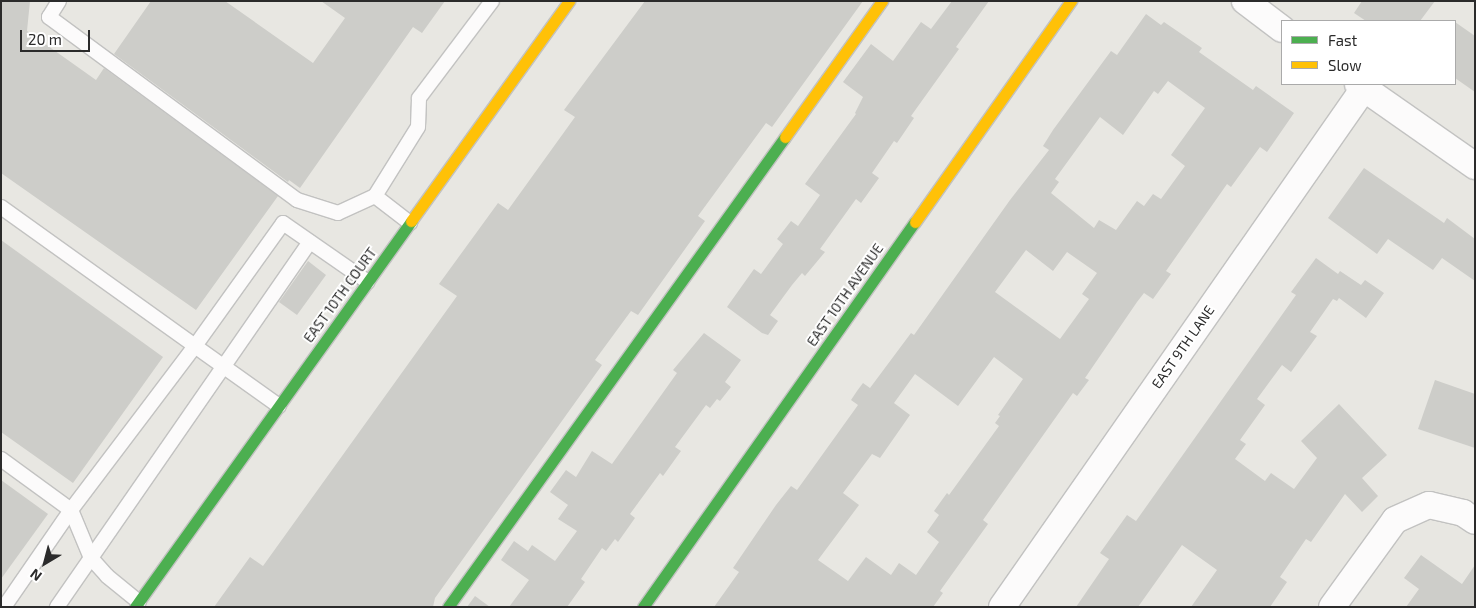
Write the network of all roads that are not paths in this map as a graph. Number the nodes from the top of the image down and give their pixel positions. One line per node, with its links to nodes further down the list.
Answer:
1 (59, 1): 10 (lane)
2 (492, 1): 10 (lane)
3 (569, 1): 12 (street, EAST 10TH COURT)
4 (882, 1): 25 (street)
5 (1071, 1): 26 (street, EAST 10TH AVENUE)
6 (1244, 1): 7 (street)
7 (1281, 28)
8 (1361, 86): 9 (street); 27 (street, EAST 9TH LANE)
9 (1475, 166)
10 (375, 196): 12 (lane)
11 (1, 207): 15 (lane)
12 (410, 223): 14 (street, EAST 10TH COURT)
13 (310, 242): 14 (lane); 15 (lane); 16 (lane)
14 (368, 282): 17 (street, EAST 10TH COURT)
15 (195, 346): 16 (lane); 19 (lane)
16 (224, 366): 17 (lane); 21 (lane)
17 (279, 406): 22 (street, EAST 10TH COURT)
18 (1, 459): 19 (lane)
19 (71, 510): 21 (lane); 23 (lane)
20 (1475, 521): 28 (street)
21 (91, 558): 22 (lane); 24 (lane)
22 (137, 604)
23 (4, 607)
24 (57, 607)
25 (448, 607)
26 (643, 607)
27 (1002, 607)
28 (1332, 607)

